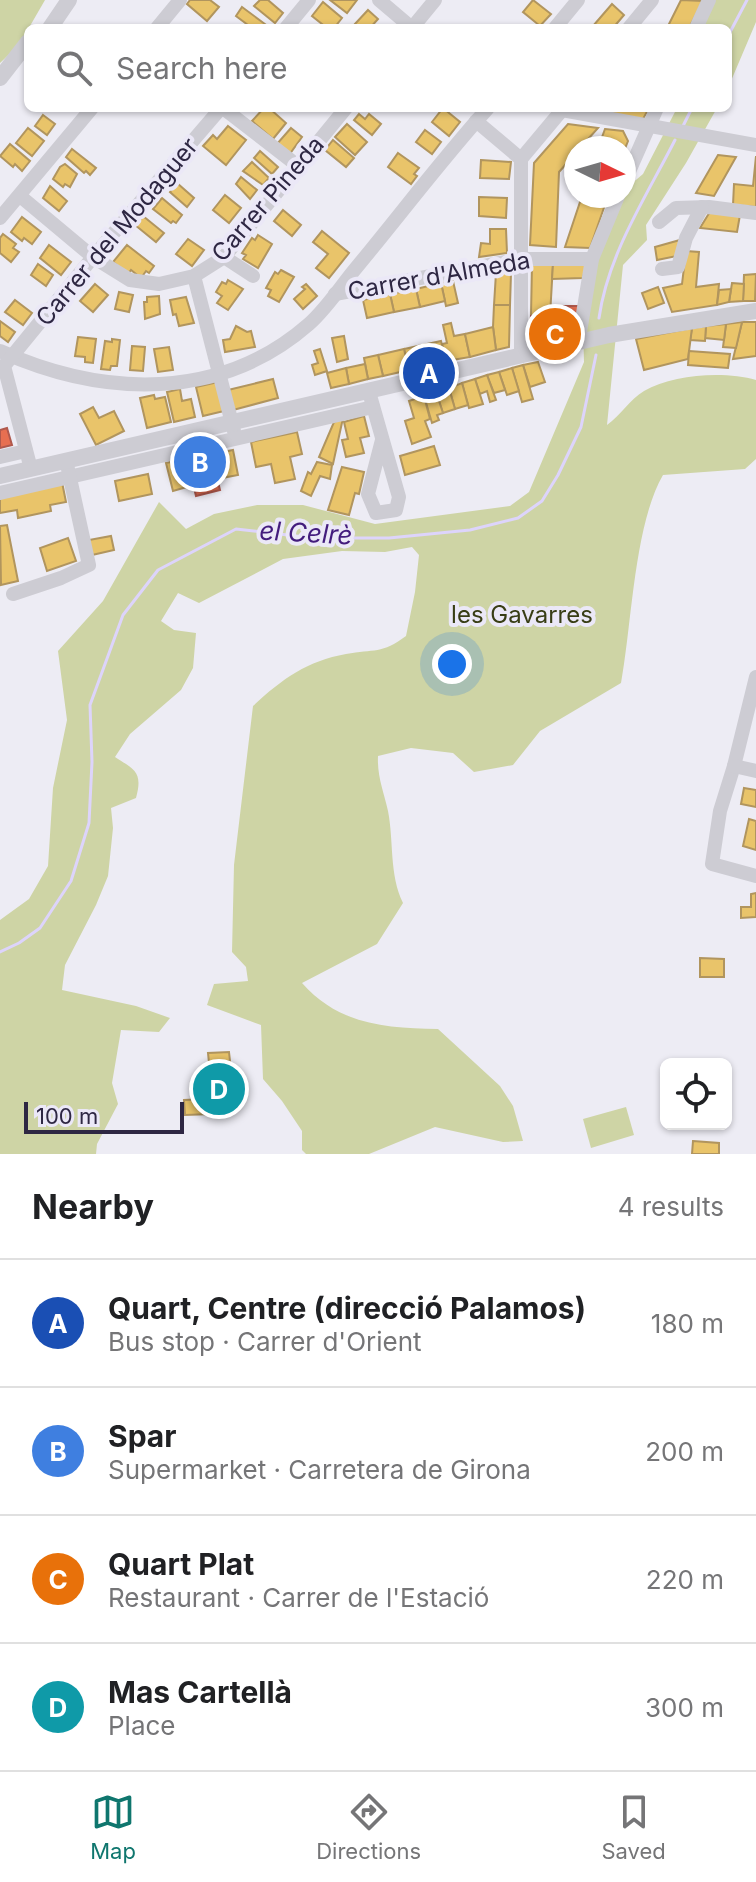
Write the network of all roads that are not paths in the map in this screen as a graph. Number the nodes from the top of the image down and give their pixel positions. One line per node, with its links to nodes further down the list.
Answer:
1 (58, 0): 10 (main road)
2 (69, 0): 11 (main road)
3 (180, 0): 12 (street)
4 (309, 0): 13 (street)
5 (379, 0): 14 (street)
6 (435, 0): 15 (street)
7 (578, 0): 16 (street)
8 (652, 0): 17 (street)
9 (709, 0): 18 (street)
10 (41, 24)
11 (53, 24)
12 (160, 24)
13 (291, 24)
14 (407, 24)
15 (415, 24)
16 (558, 24)
17 (632, 24)
18 (698, 24)
19 (24, 47): 20 (main road)
20 (0, 78)
21 (89, 112): 35 (street)
22 (219, 112): 41 (street, Carrer del Modaguer)
23 (227, 112): 34 (street)
24 (343, 112): 34 (street, Carrer Pineda)
25 (484, 112): 29 (street)
26 (560, 112): 33 (street)
27 (576, 112): 30 (street)
28 (655, 112): 30 (street)
29 (476, 121): 33 (street); 48 (street)
30 (648, 127): 31 (street); 32 (street)
31 (756, 145)
32 (636, 155)
33 (521, 159): 43 (street)
34 (298, 166): 42 (street, Carrer Pineda)
35 (20, 196): 39 (street); 41 (street, Carrer Pineda)
36 (702, 207): 38 (street); 40 (street); 45 (street)
37 (613, 208): 44 (street)
38 (756, 213)
39 (0, 218)
40 (659, 222)
41 (93, 257): 46 (street, Carrer Pineda); 51 (street, Carrer del Modaguer)
42 (224, 257): 46 (street, Carrer Pineda); 47 (street)
43 (521, 259): 44 (street, Carrer d'Almeda); 48 (street, Carrer d'Almeda); 50 (street)
44 (592, 259): 50 (street)
45 (662, 269)
46 (194, 276): 52 (street)
47 (253, 276)
48 (335, 294): 52 (street)
49 (756, 311): 50 (main road)
50 (521, 352): 54 (main road)
51 (6, 354): 52 (street); 53 (street, Carrer del Modaguer)
52 (221, 375): 55 (street)
53 (3, 376): 57 (street)
54 (371, 399): 55 (main road); 56 (street)
55 (234, 431): 60 (main road)
56 (382, 440)
57 (26, 451): 58 (street); 59 (street)
58 (0, 457)
59 (31, 469): 60 (main road); 61 (main road)
60 (68, 469): 62 (street); 63 (street)
61 (0, 476)
62 (0, 493)
63 (13, 594)
64 (756, 677): 65 (street)
65 (734, 766): 66 (street); 67 (street)
66 (756, 771)
67 (756, 876)

